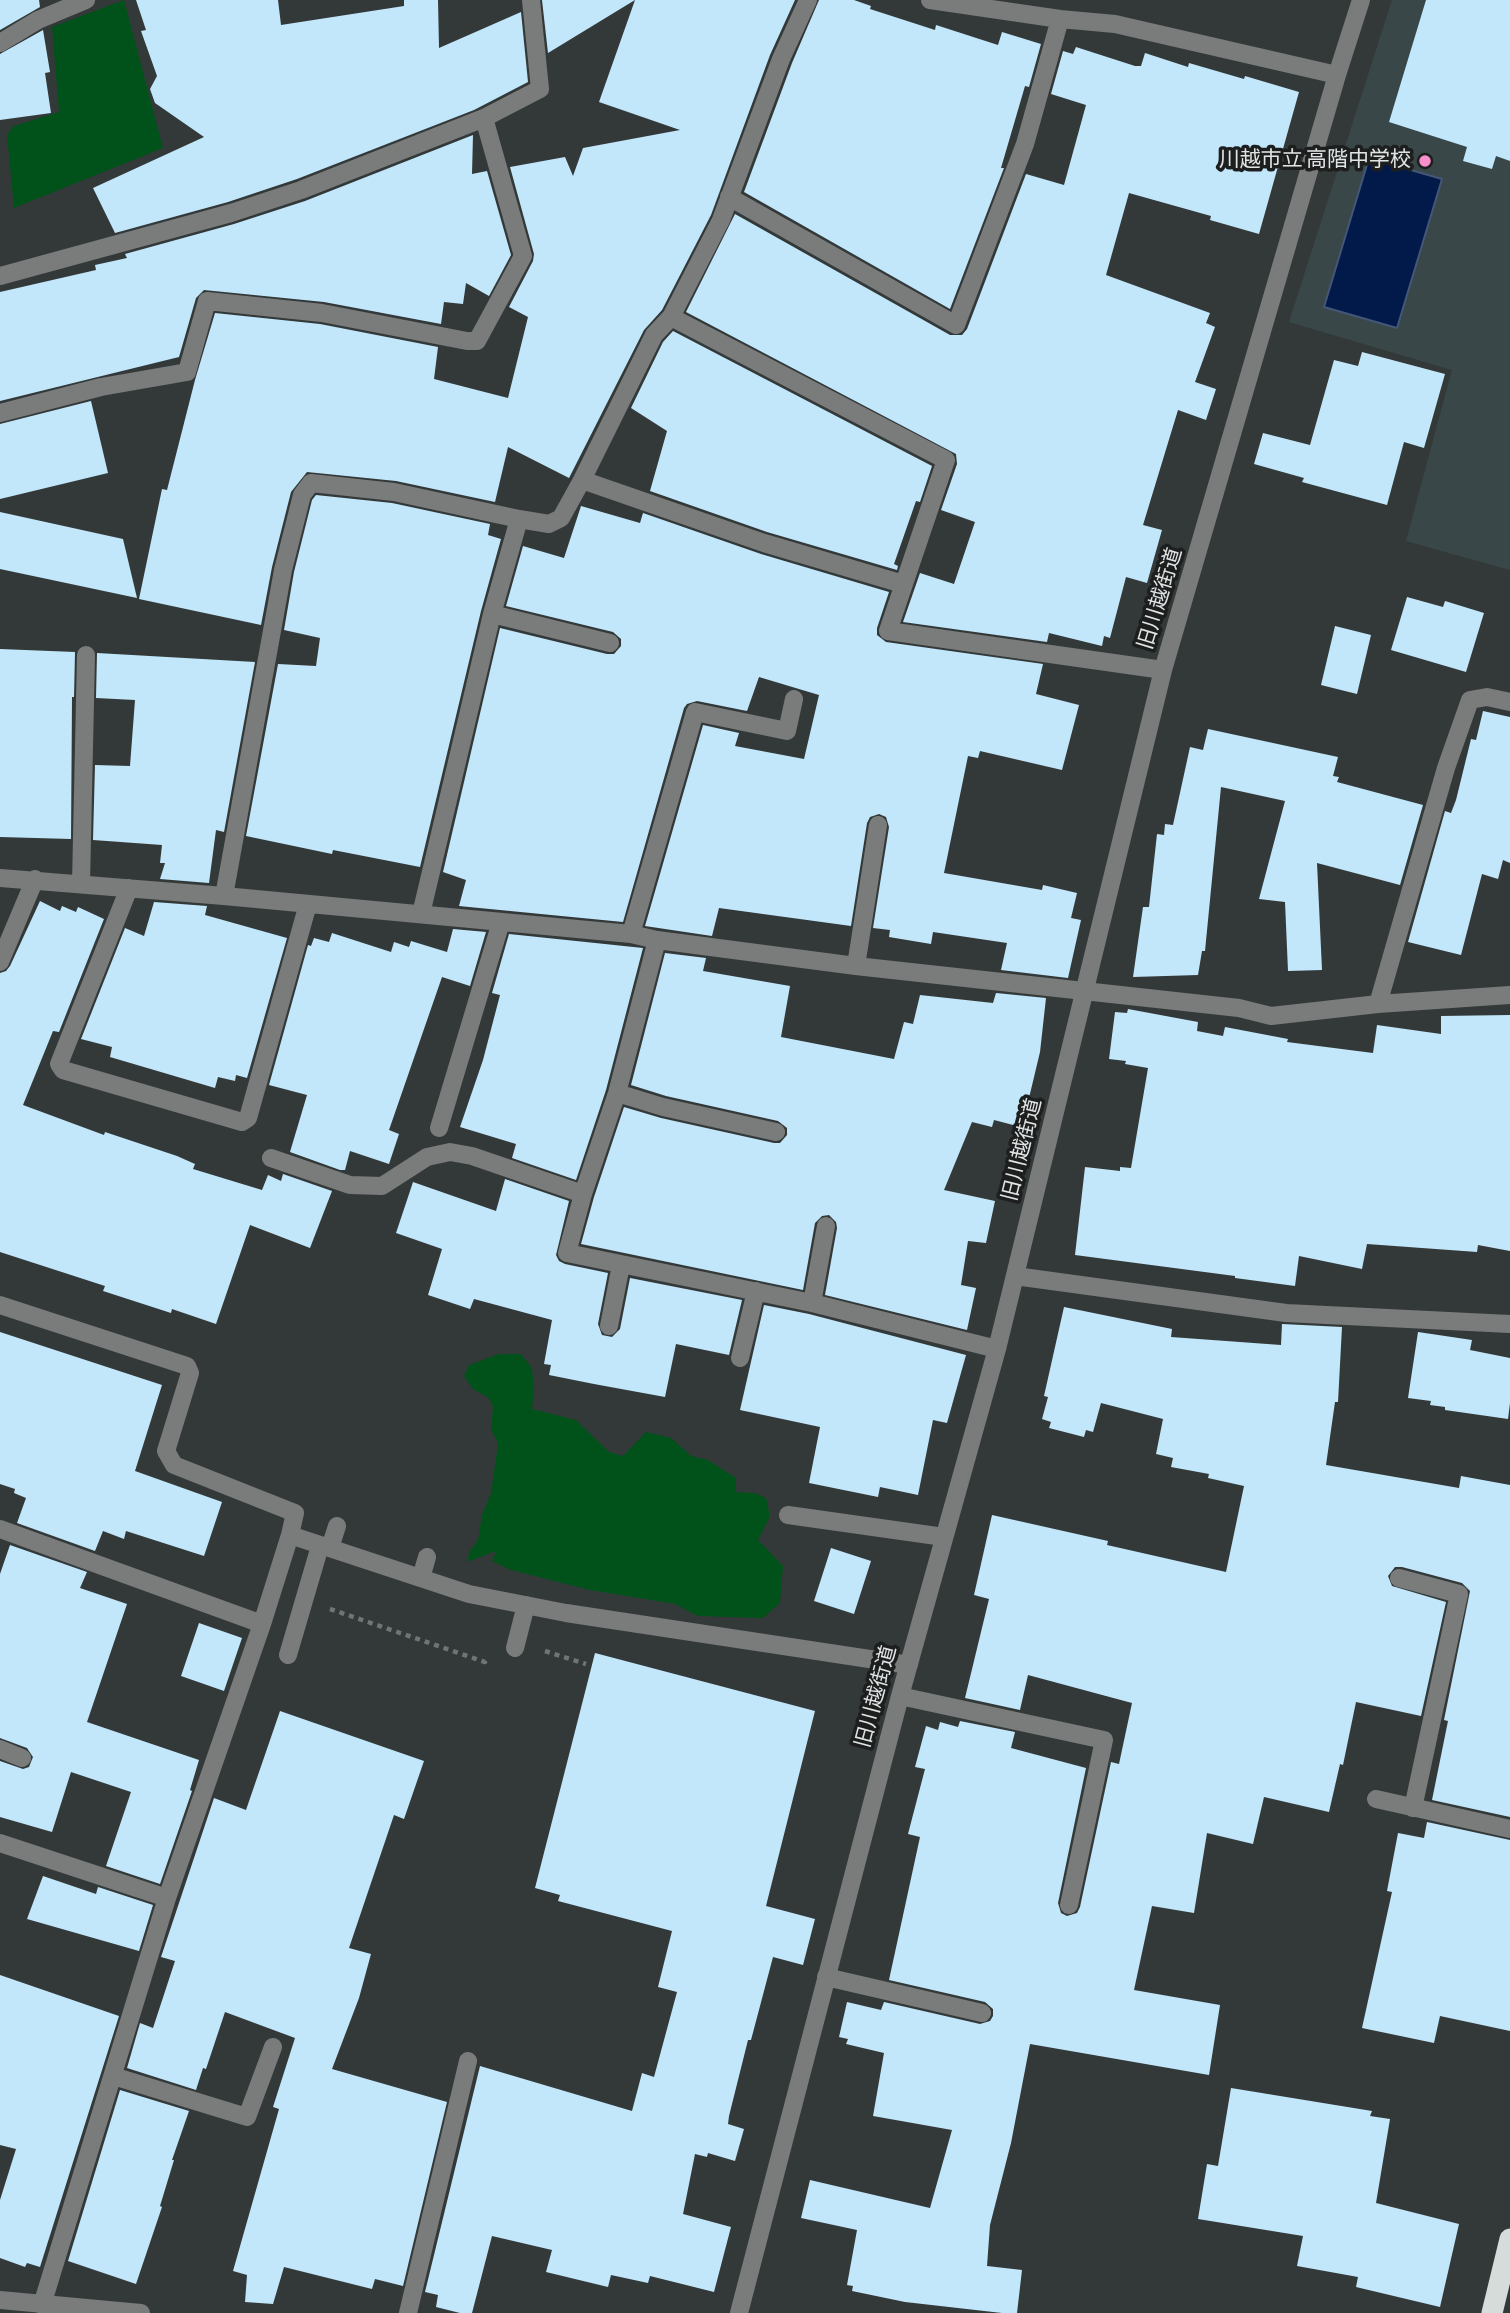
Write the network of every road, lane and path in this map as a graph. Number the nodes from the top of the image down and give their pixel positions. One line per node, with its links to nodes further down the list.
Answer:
1 (531, 0): 9 (street)
2 (808, 0): 10 (street)
3 (930, 0): 6 (street)
4 (1361, 0): 8 (street, 旧川越街道)
5 (79, 1): 7 (street)
6 (1060, 19): 8 (street); 10 (street)
7 (0, 43)
8 (1337, 75): 20 (street, 旧川越街道)
9 (484, 118): 11 (street); 13 (street)
10 (729, 197): 12 (street)
11 (0, 276)
12 (671, 317): 14 (street); 16 (street)
13 (0, 413)
14 (582, 480): 15 (street); 16 (street)
15 (519, 519): 17 (street); 28 (street)
16 (902, 584): 20 (street)
17 (492, 614): 18 (street); 30 (street)
18 (610, 643)
19 (86, 655): 26 (street)
20 (1163, 670): 36 (street, 旧川越街道)
21 (794, 699): 32 (street)
22 (1510, 702): 38 (street)
23 (878, 825): 35 (street)
24 (0, 878): 25 (street)
25 (35, 879): 26 (street); 34 (street)
26 (81, 884): 27 (street)
27 (129, 888): 28 (street); 29 (street)
28 (224, 896): 29 (street)
29 (308, 904): 30 (street)
30 (421, 914): 31 (street)
31 (500, 922): 32 (street); 40 (street)
32 (631, 934): 33 (street)
33 (657, 940): 35 (street); 39 (street)
34 (0, 962)
35 (856, 966): 36 (street)
36 (1085, 990): 38 (street); 46 (street, 旧川越街道)
37 (1510, 995): 38 (street)
38 (1378, 1004)
39 (617, 1093): 41 (street); 43 (street)
40 (439, 1128)
41 (776, 1132)
42 (271, 1158): 43 (street)
43 (583, 1194): 45 (street)
44 (826, 1226): 48 (street)
45 (621, 1265): 47 (street); 51 (street)
46 (1016, 1276): 50 (street); 52 (street, 旧川越街道)
47 (756, 1291): 48 (street); 53 (street)
48 (812, 1303): 52 (street)
49 (0, 1305): 57 (street)
50 (1510, 1324)
51 (609, 1326)
52 (997, 1349): 58 (street, 旧川越街道)
53 (740, 1358)
54 (788, 1515): 58 (street)
55 (337, 1526): 59 (street)
56 (0, 1529): 65 (street)
57 (290, 1535): 59 (street); 65 (street)
58 (944, 1536): 71 (street, 旧川越街道)
59 (325, 1547): 61 (street); 69 (street)
60 (428, 1557): 61 (street)
61 (421, 1578): 63 (street)
62 (1399, 1578): 76 (street)
63 (526, 1605): 67 (street); 71 (street)
64 (323, 1606): 66 (path)
65 (262, 1624): 79 (street)
66 (488, 1648)
67 (515, 1648)
68 (537, 1649): 70 (path)
69 (288, 1655)
70 (586, 1664)
71 (909, 1665): 72 (street, 旧川越街道)
72 (900, 1696): 80 (street); 81 (street, 旧川越街道)
73 (0, 1749): 74 (street)
74 (22, 1758)
75 (1376, 1799): 76 (street)
76 (1413, 1808): 77 (street)
77 (1510, 1829)
78 (0, 1843): 79 (street)
79 (167, 1898): 85 (street)
80 (1069, 1905)
81 (827, 1977): 82 (street); 91 (street, 旧川越街道)
82 (982, 2013)
83 (272, 2047): 85 (street)
84 (468, 2061): 90 (street)
85 (113, 2076): 88 (street)
86 (1510, 2239): 92 (highway)
87 (0, 2300): 88 (street)
88 (42, 2305): 89 (street)
89 (141, 2313)
90 (408, 2313)
91 (739, 2313)
92 (1492, 2313)

